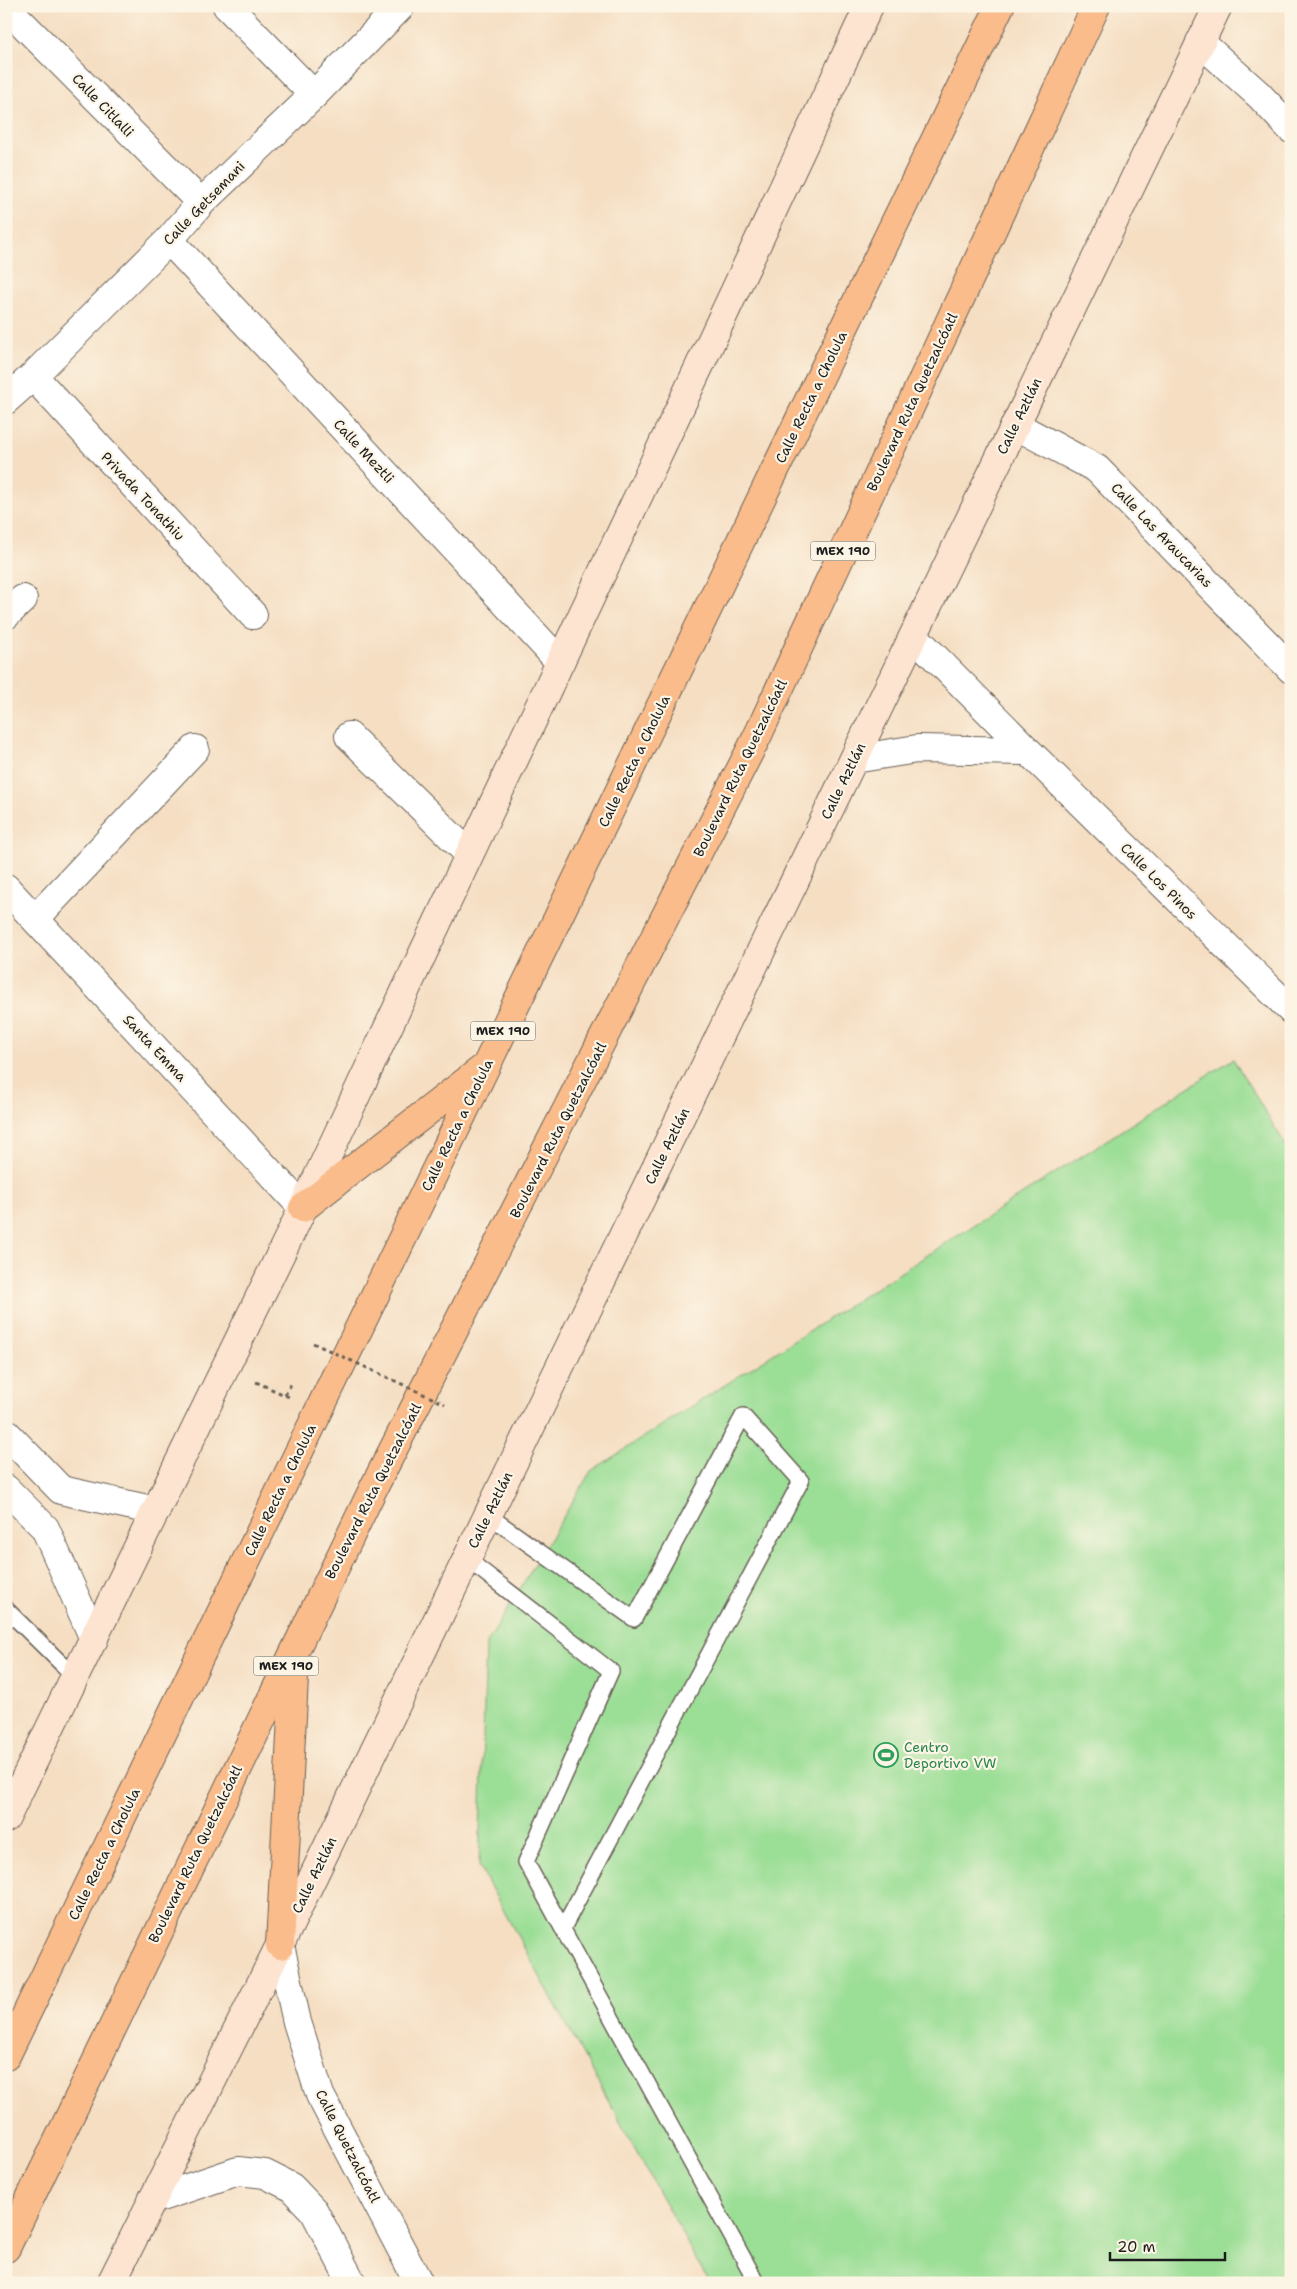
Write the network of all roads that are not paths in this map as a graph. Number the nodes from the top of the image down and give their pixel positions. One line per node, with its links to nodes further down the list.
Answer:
1 (227, 6): 9 (street)
2 (401, 6): 9 (street, Calle Getsemani)
3 (869, 6): 18 (main road)
4 (1000, 6): 28 (main road, Calle Recta a Cholula / MEX 190)
5 (1096, 6): 37 (main road, Boulevard Ruta Quetzalcóatl / MEX 190)
6 (1218, 6): 8 (main road, Calle Aztlán)
7 (6, 7): 11 (street, Calle Citlalli)
8 (1200, 42): 10 (street); 15 (main road, Calle Aztlán)
9 (314, 95): 11 (street, Calle Getsemani)
10 (1291, 129)
11 (200, 203): 12 (street, Calle Getsemani)
12 (169, 240): 13 (street, Calle Getsemani); 18 (street, Calle Meztli)
13 (34, 376): 14 (street, Calle Getsemani); 16 (street, Privada Tonathiu)
14 (6, 400)
15 (1015, 425): 17 (main road, Calle Aztlán); 19 (street, Calle Las Araucarias)
16 (254, 615)
17 (914, 636): 22 (street, Calle Los Pinos); 23 (main road, Calle Aztlán)
18 (560, 662): 24 (main road)
19 (1291, 669)
20 (349, 736): 24 (street)
21 (195, 749): 26 (street)
22 (1028, 751): 23 (street); 27 (street, Calle Los Pinos)
23 (854, 759): 33 (main road, Calle Aztlán)
24 (470, 854): 29 (main road)
25 (6, 888): 26 (street, Santa Emma)
26 (35, 920): 29 (street, Santa Emma)
27 (1291, 1010)
28 (487, 1065): 29 (main road); 42 (main road, Calle Recta a Cholula / MEX 190)
29 (303, 1208): 32 (main road)
30 (6, 1433): 32 (street)
31 (6, 1488): 36 (street)
32 (156, 1510): 36 (main road)
33 (488, 1515): 34 (main road, Calle Aztlán); 40 (lane)
34 (467, 1559): 40 (lane); 41 (main road, Calle Aztlán)
35 (6, 1609): 38 (lane)
36 (94, 1639): 38 (main road)
37 (296, 1646): 41 (main road); 44 (main road, Boulevard Ruta Quetzalcóatl / MEX 190)
38 (76, 1676): 39 (main road)
39 (6, 1818)
40 (563, 1928): 48 (lane)
41 (280, 1945): 43 (main road, Calle Aztlán); 47 (street, Calle Quetzalcóatl)
42 (6, 2056)
43 (152, 2200): 45 (main road, Calle Aztlán); 46 (street)
44 (6, 2248)
45 (111, 2283)
46 (352, 2283)
47 (419, 2283)
48 (757, 2283)

